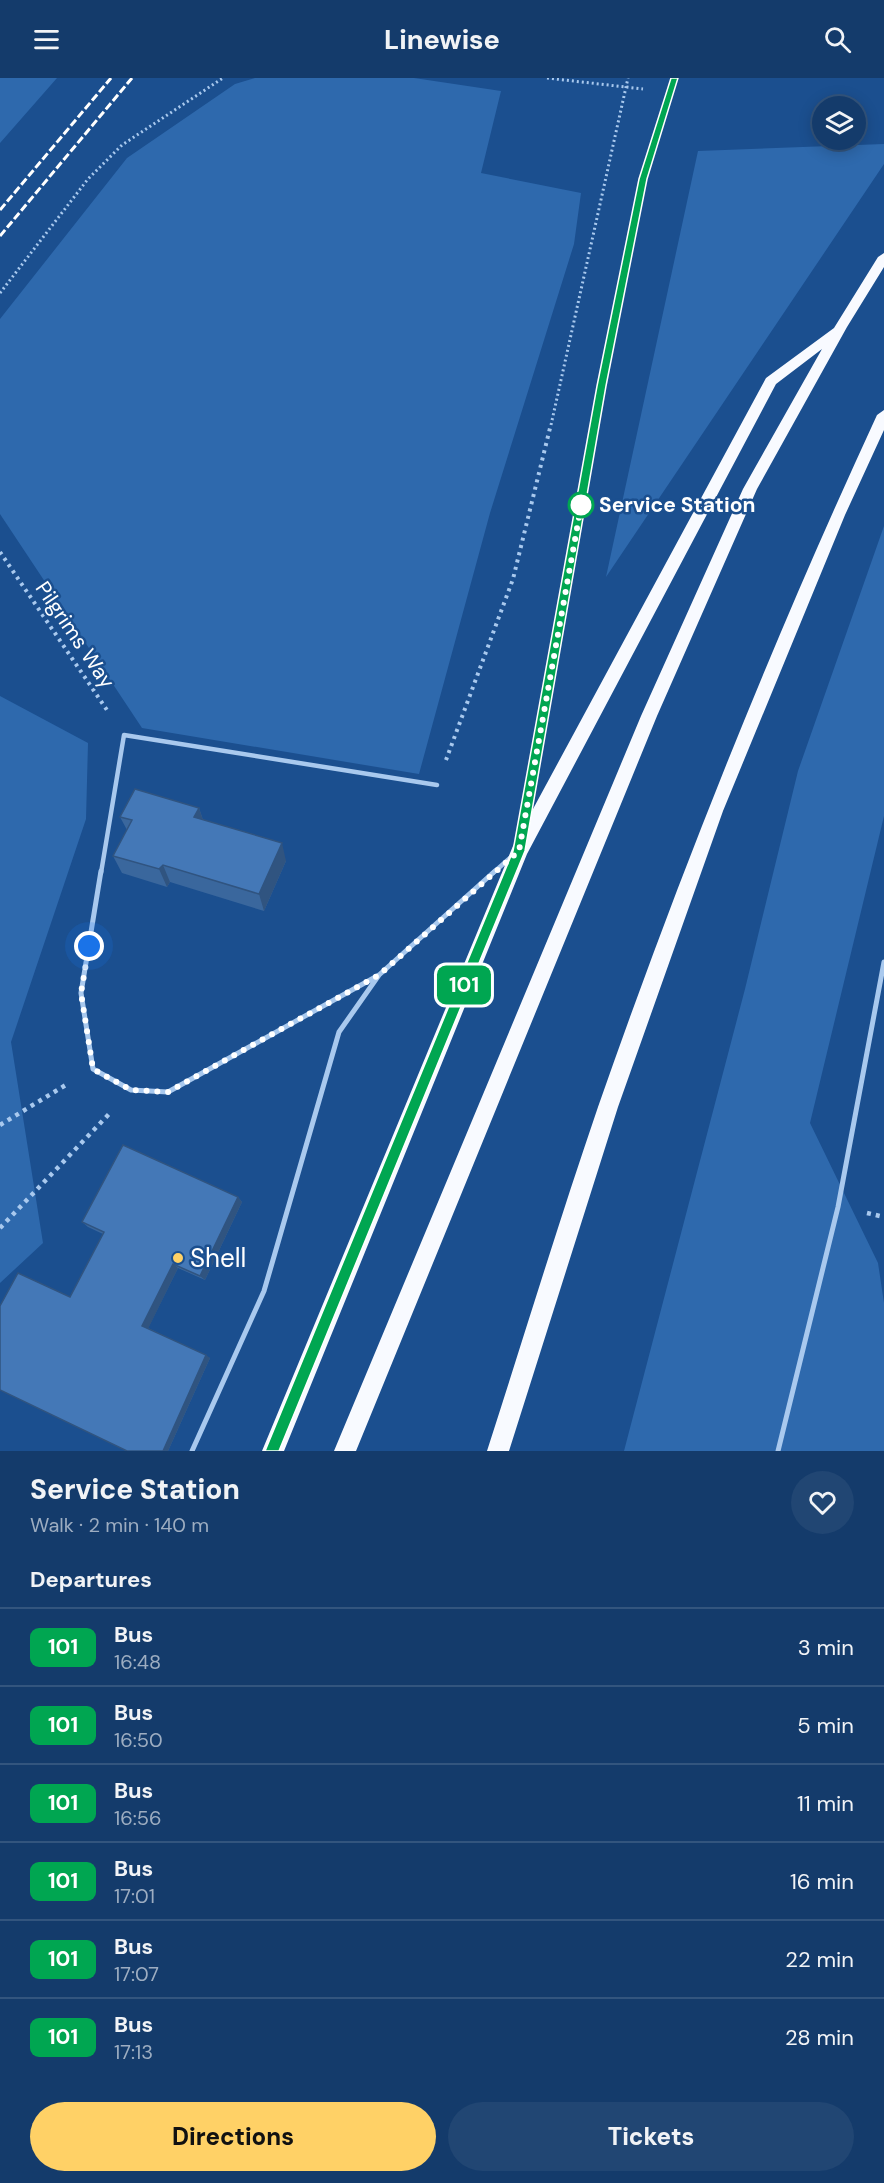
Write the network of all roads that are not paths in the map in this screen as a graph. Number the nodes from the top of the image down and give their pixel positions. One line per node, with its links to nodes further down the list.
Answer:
1 (675, 78): 6 (street)
2 (884, 257): 3 (highway)
3 (841, 327): 6 (highway); 12 (highway)
4 (884, 415): 9 (highway)
5 (436, 785): 8 (lane)
6 (519, 851): 8 (lane); 11 (highway)
7 (884, 962): 15 (lane)
8 (379, 975): 10 (lane)
9 (509, 1420): 13 (highway); 14 (highway)
10 (192, 1451)
11 (273, 1451)
12 (345, 1451)
13 (498, 1451)
14 (507, 1451)
15 (778, 1451)

